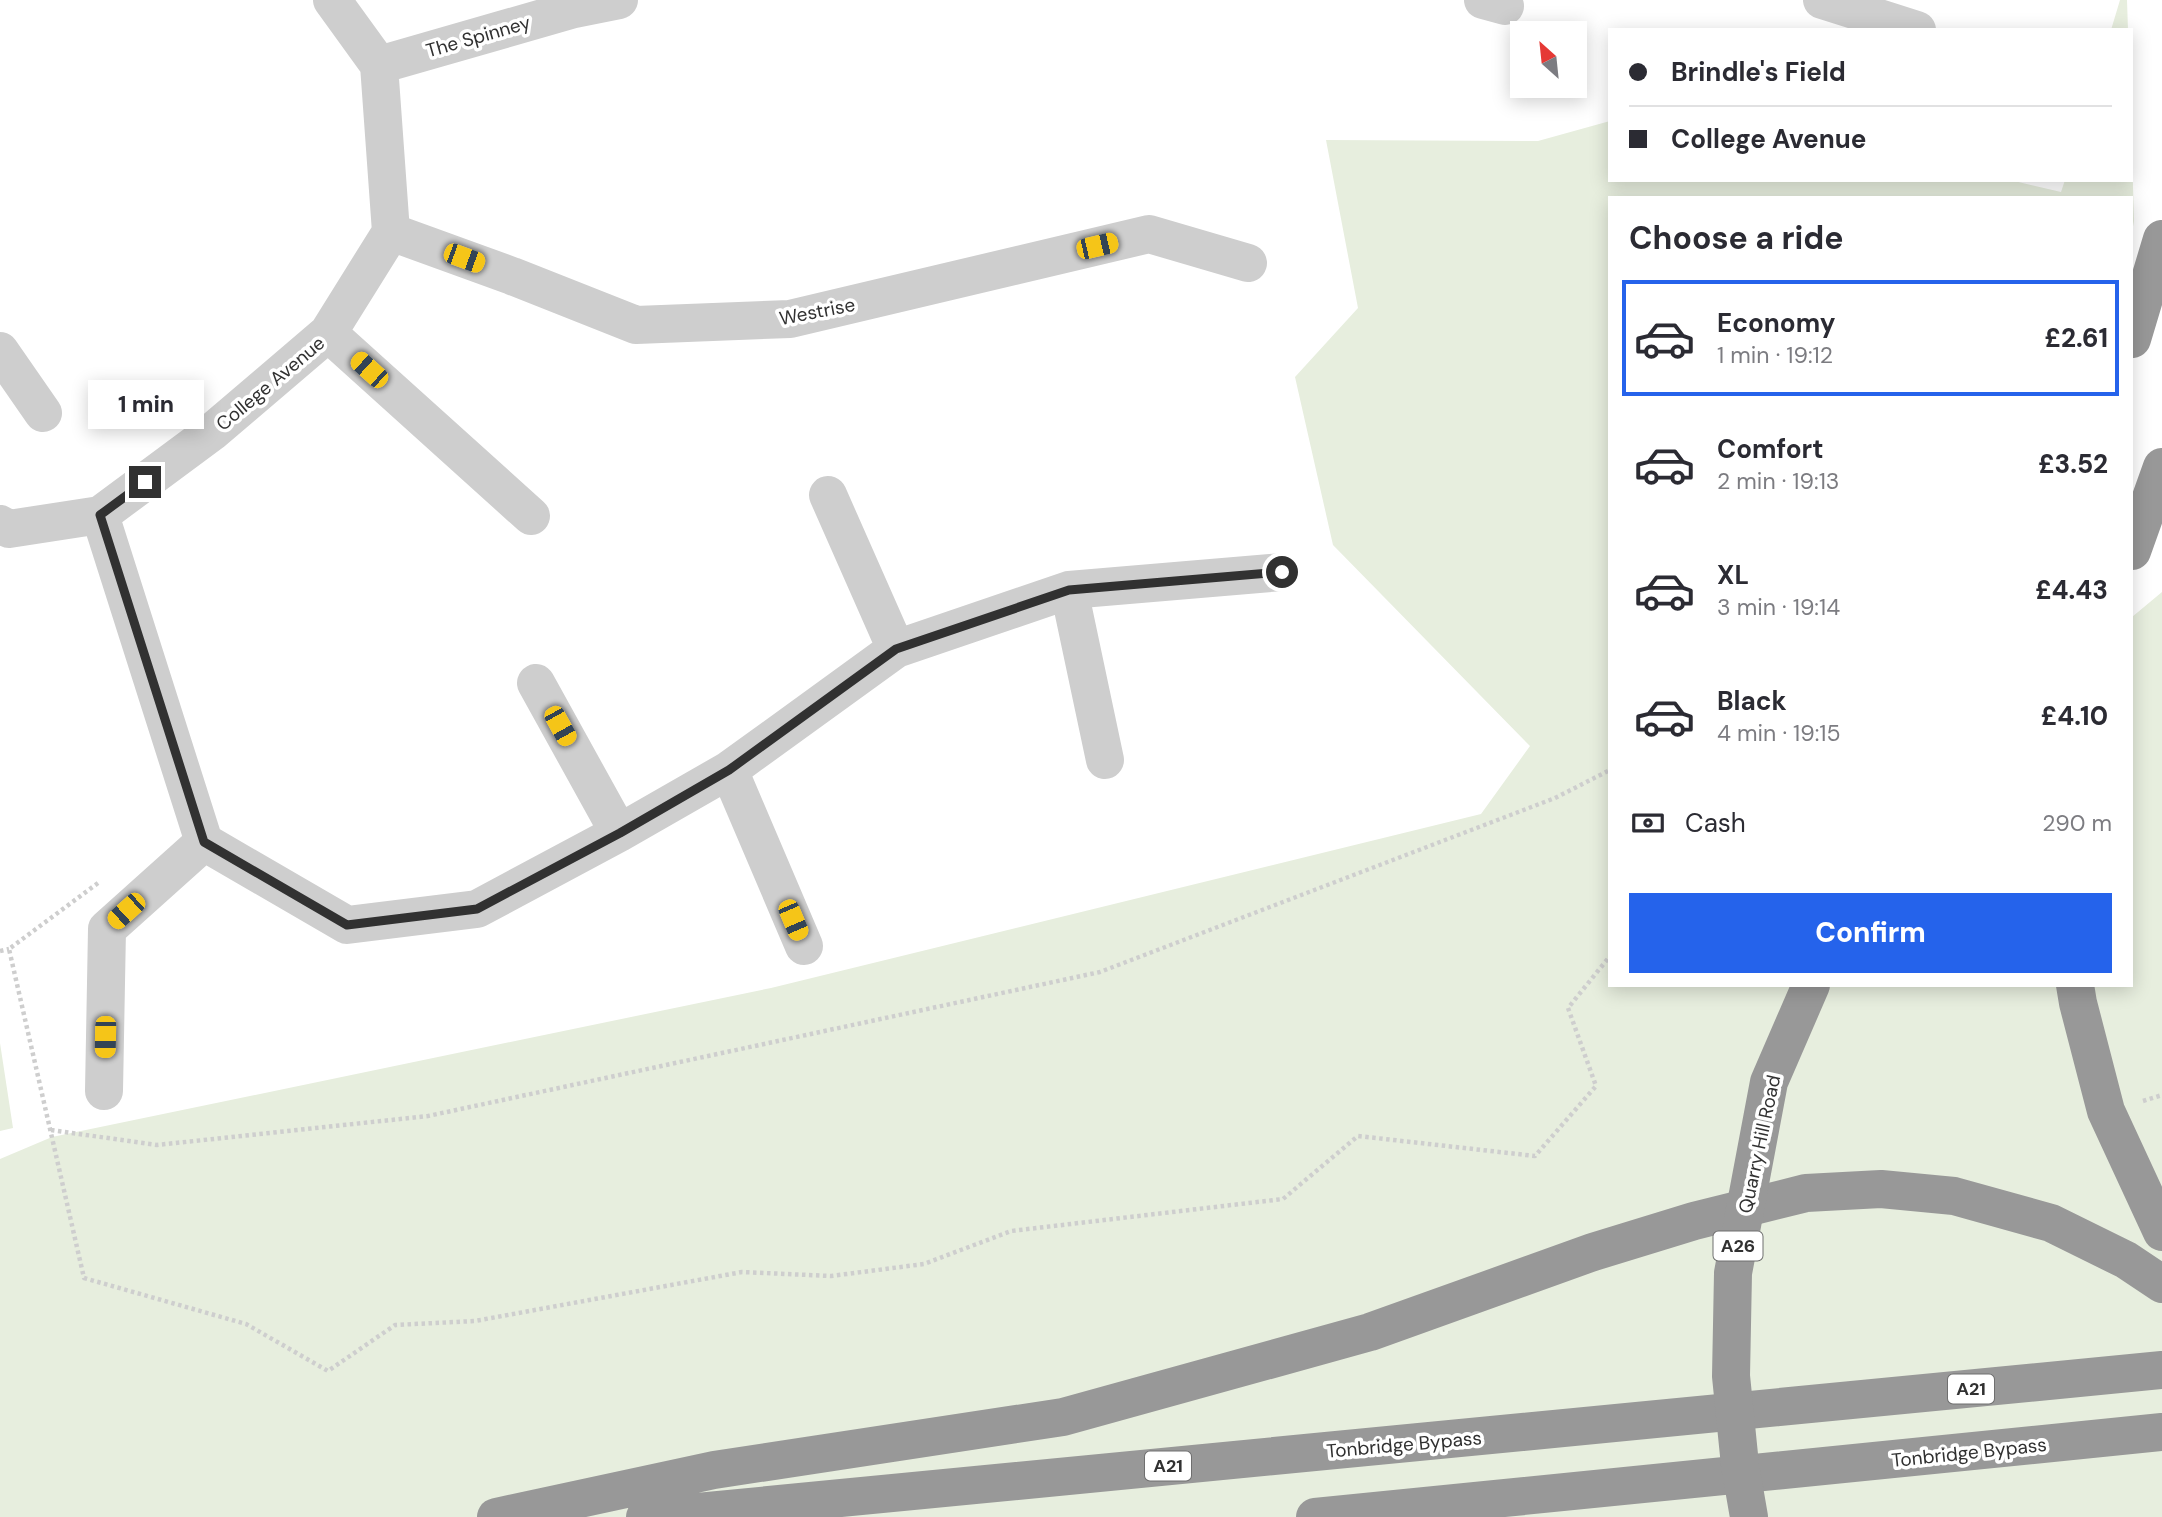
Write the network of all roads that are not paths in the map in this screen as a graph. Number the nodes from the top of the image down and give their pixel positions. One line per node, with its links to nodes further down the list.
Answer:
1 (332, 0): 5 (street)
2 (619, 0): 5 (street, The Spinney)
3 (1822, 0): 4 (street)
4 (1911, 28)
5 (379, 65): 6 (street)
6 (391, 232): 8 (street, Westrise); 9 (street, College Avenue)
7 (2162, 239): 10 (highway)
8 (1248, 263)
9 (328, 333): 16 (street, College Avenue); 17 (street)
10 (2133, 336)
11 (0, 351): 12 (street)
12 (43, 413)
13 (2162, 467): 15 (highway)
14 (828, 495): 22 (street)
15 (2147, 505): 19 (highway)
16 (100, 515): 18 (street, College Avenue); 27 (street)
17 (531, 516)
18 (0, 524)
19 (2133, 548)
20 (1282, 572): 21 (street)
21 (1069, 590): 22 (street); 24 (street)
22 (896, 649): 25 (street)
23 (536, 683): 26 (street)
24 (1105, 760)
25 (729, 770): 26 (street); 28 (street)
26 (620, 833): 27 (street)
27 (204, 842): 31 (street)
28 (804, 946)
29 (1810, 987): 39 (highway, Quarry Hill Road / A26, bridge)
30 (2075, 987): 32 (highway)
31 (104, 1091)
32 (2162, 1232)
33 (2162, 1284): 36 (highway)
34 (2162, 1370): 37 (highway, Tonbridge Bypass / A21)
35 (2162, 1432): 38 (highway, Tonbridge Bypass)
36 (496, 1517)
37 (645, 1517)
38 (1315, 1517)
39 (1749, 1517)

